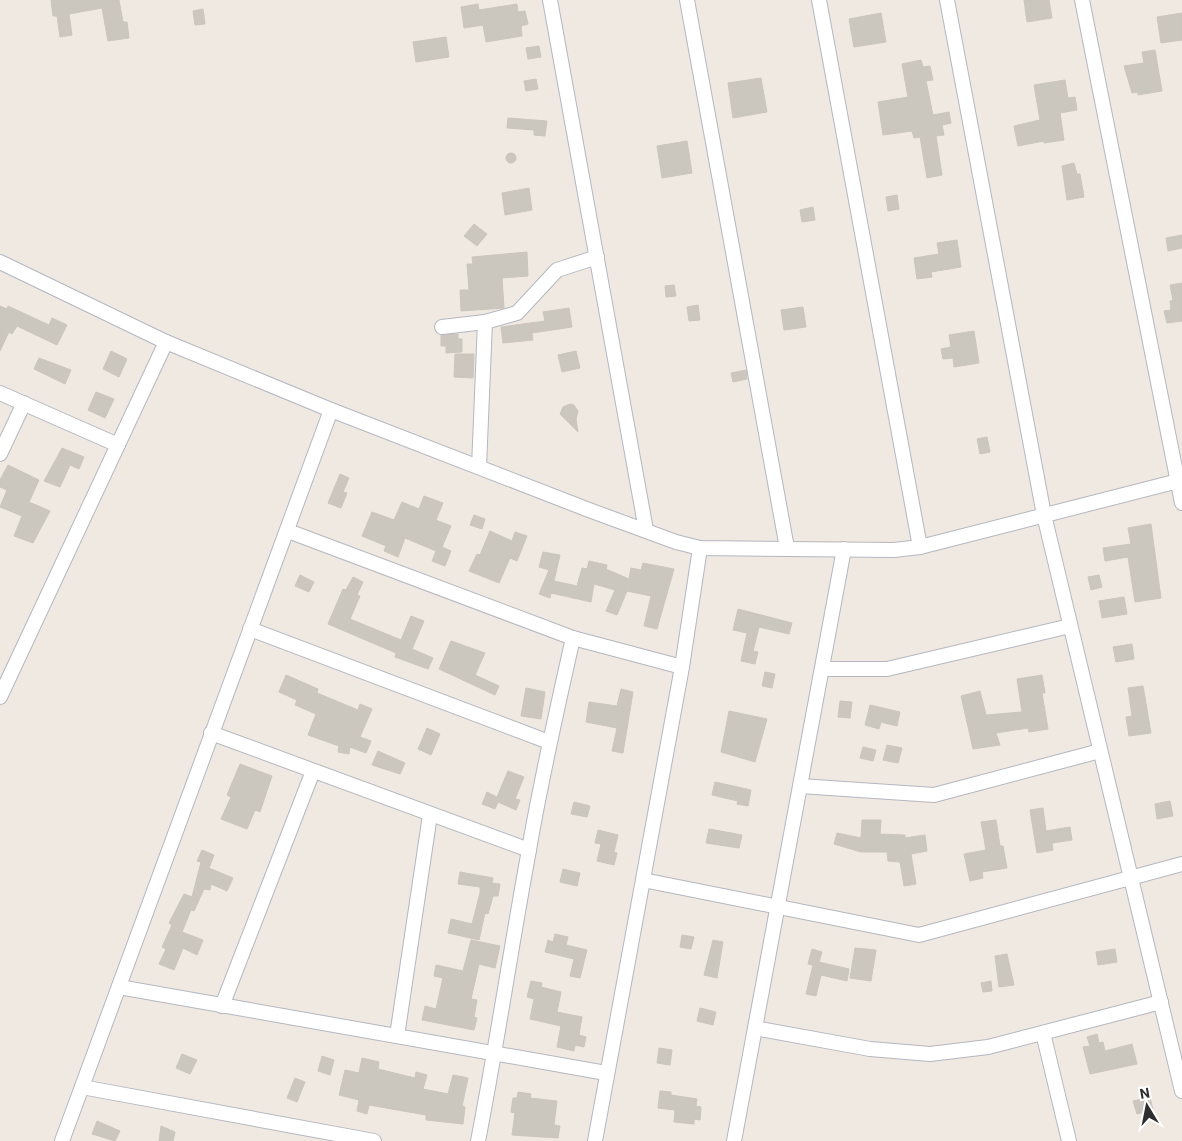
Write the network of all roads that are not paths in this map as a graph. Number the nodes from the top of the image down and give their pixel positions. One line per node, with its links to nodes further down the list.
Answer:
1 (550, 0): 6 (street)
2 (687, 0): 24 (street)
3 (818, 0): 22 (street)
4 (947, 0): 19 (street)
5 (1082, 0): 17 (street)
6 (597, 257): 8 (street); 20 (street)
7 (0, 262): 10 (street)
8 (485, 322): 9 (street); 16 (street)
9 (442, 327)
10 (166, 342): 13 (street); 14 (street)
11 (0, 393): 12 (street)
12 (24, 403): 14 (street); 15 (street)
13 (331, 410): 16 (street); 21 (street)
14 (118, 445): 31 (street)
15 (0, 454)
16 (479, 467): 20 (street)
17 (1180, 481): 18 (street); 19 (street)
18 (1182, 504)
19 (1044, 516): 22 (street); 26 (street)
20 (646, 530): 23 (street)
21 (288, 531): 27 (street); 28 (street)
22 (920, 547): 25 (street)
23 (700, 548): 24 (street); 29 (street)
24 (787, 548): 25 (street)
25 (844, 549): 30 (street)
26 (1070, 626): 30 (street); 34 (street)
27 (250, 629): 32 (street); 33 (street)
28 (573, 638): 29 (street); 33 (street)
29 (682, 667): 41 (street)
30 (822, 669): 36 (street)
31 (0, 697)
32 (211, 733): 35 (street); 43 (street)
33 (549, 742): 38 (street)
34 (1100, 751): 36 (street); 40 (street)
35 (313, 771): 37 (street); 45 (street)
36 (800, 786): 42 (street)
37 (430, 815): 38 (street); 48 (street)
38 (529, 850): 49 (street)
39 (1182, 864): 40 (street)
40 (1130, 876): 42 (street); 44 (street)
41 (643, 880): 42 (street); 50 (street)
42 (778, 908): 46 (street)
43 (119, 987): 45 (street); 51 (street)
44 (1160, 1002): 47 (street); 52 (street)
45 (222, 1006): 48 (street)
46 (756, 1028): 47 (street); 57 (street)
47 (1043, 1033): 58 (street)
48 (397, 1036): 49 (street)
49 (495, 1055): 50 (street); 55 (street)
50 (606, 1073): 56 (street)
51 (82, 1086): 53 (street); 54 (street)
52 (1182, 1091)
53 (62, 1141)
54 (374, 1141)
55 (478, 1141)
56 (595, 1141)
57 (734, 1141)
58 (1069, 1141)

